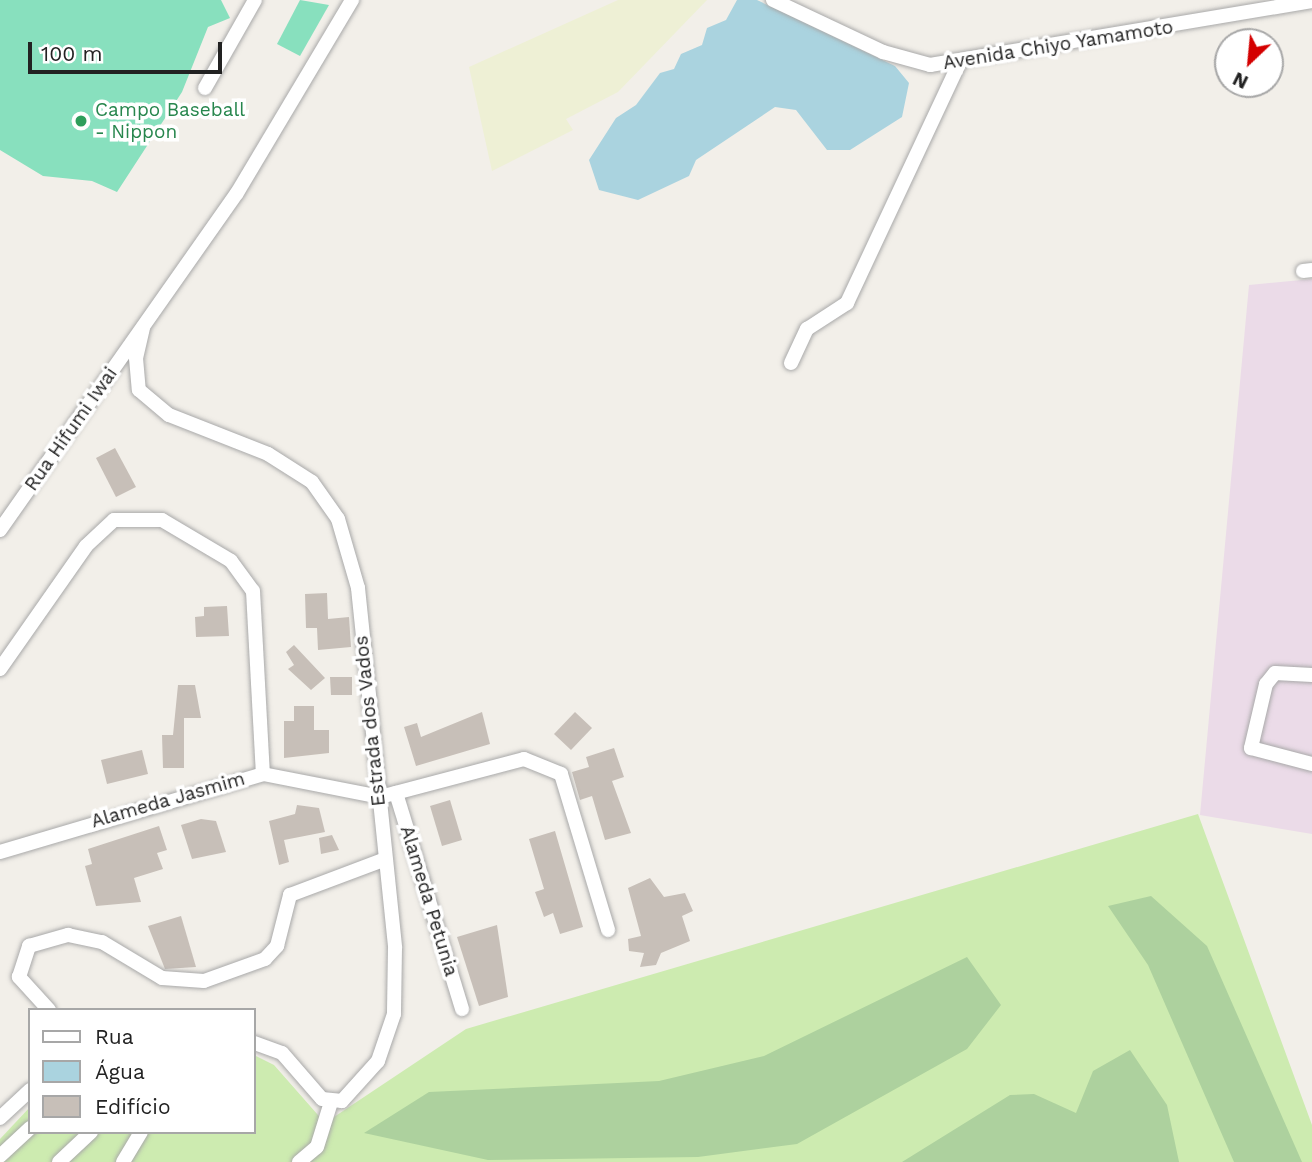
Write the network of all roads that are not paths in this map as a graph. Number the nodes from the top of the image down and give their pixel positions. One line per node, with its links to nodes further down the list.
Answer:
1 (255, 0): 6 (street)
2 (352, 0): 7 (street, Rua Hifumi Iwai)
3 (773, 0): 5 (street, Avenida Chiyo Yamamoto)
4 (1307, 1): 5 (street, Avenida Chiyo Yamamoto)
5 (959, 64): 8 (street)
6 (205, 88)
7 (143, 328): 9 (street, Rua Hifumi Iwai); 15 (street, Estrada dos Vados)
8 (791, 363)
9 (0, 530)
10 (0, 669): 13 (street)
11 (1312, 675): 12 (street)
12 (1312, 764)
13 (263, 774): 15 (street, Alameda Jasmim); 16 (street, Alameda Jasmim)
14 (396, 793): 15 (street); 18 (street); 20 (street, Alameda Petunia)
15 (380, 797): 17 (street, Estrada dos Vados)
16 (0, 852)
17 (383, 860): 19 (street); 23 (street, Estrada dos Vados)
18 (608, 930)
19 (48, 1008)
20 (462, 1009)
21 (256, 1044): 23 (street)
22 (28, 1092): 24 (street)
23 (331, 1102): 31 (street)
24 (0, 1118)
25 (28, 1130): 28 (street)
26 (89, 1134): 29 (street)
27 (140, 1134): 30 (street)
28 (0, 1156)
29 (59, 1162)
30 (123, 1162)
31 (299, 1162)

